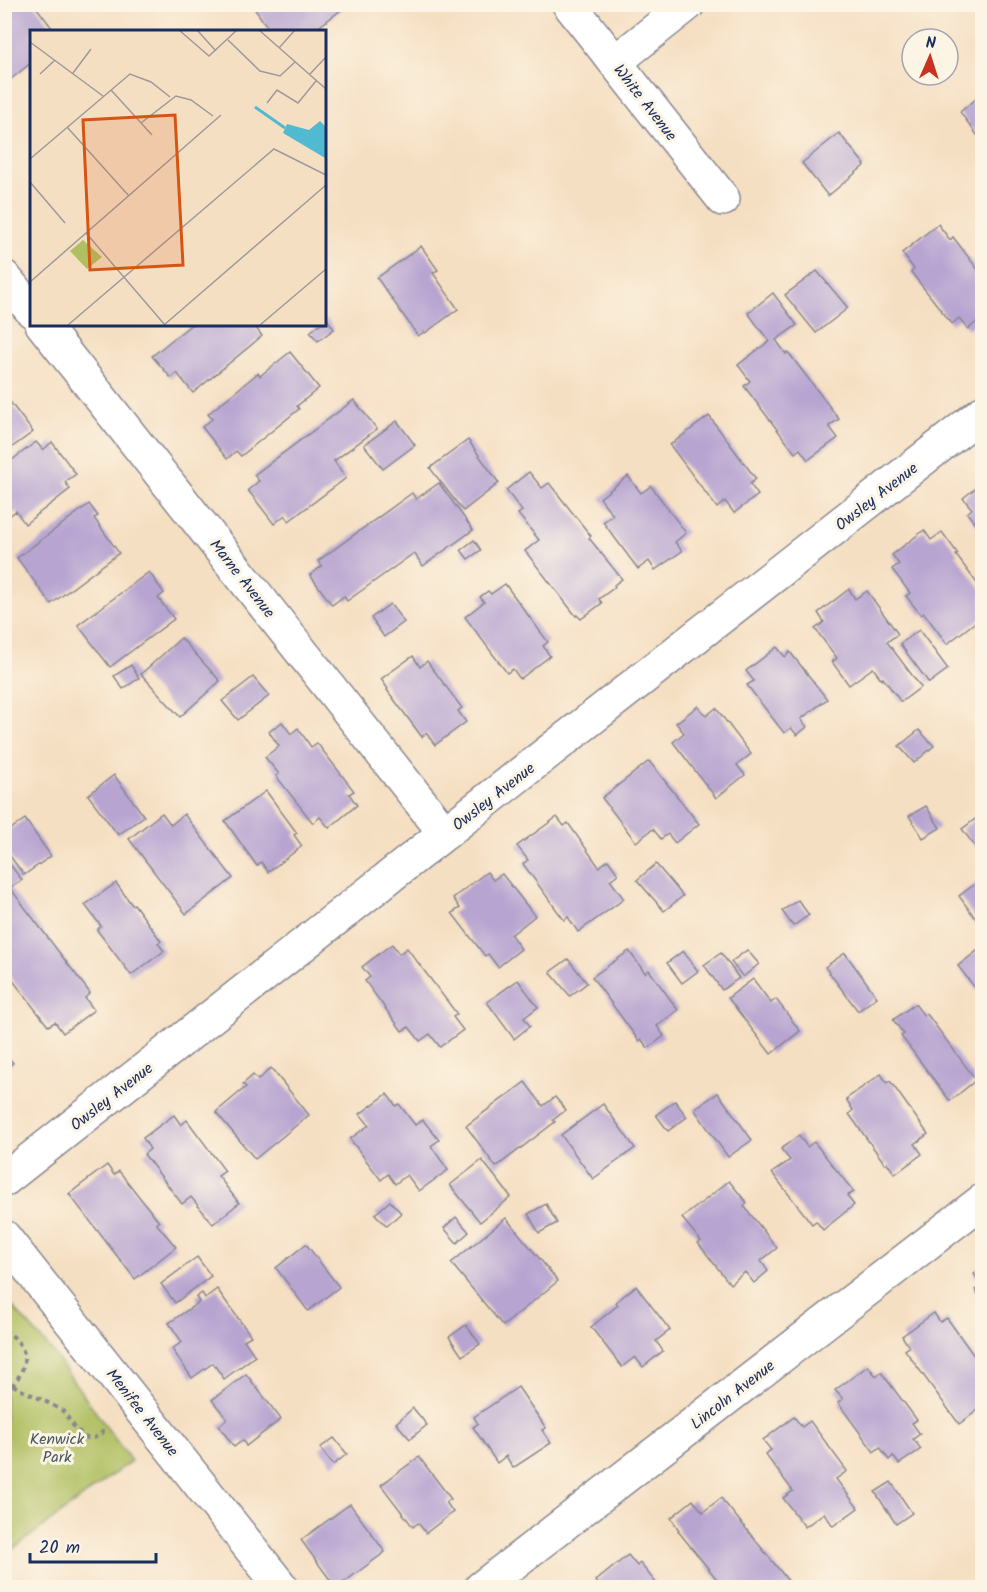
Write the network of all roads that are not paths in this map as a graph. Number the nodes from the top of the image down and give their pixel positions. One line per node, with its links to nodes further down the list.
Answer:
1 (569, 4): 3 (street, White Avenue)
2 (688, 4): 3 (street)
3 (615, 62): 4 (street, White Avenue)
4 (723, 199)
5 (4, 276): 6 (street)
6 (30, 308)
7 (44, 326): 9 (street, Marne Avenue)
8 (982, 413): 9 (street, Owsley Avenue)
9 (445, 833): 10 (street, Owsley Avenue)
10 (4, 1180)
11 (982, 1201): 14 (street, Lincoln Avenue)
12 (4, 1237): 13 (street, Menifee Avenue)
13 (282, 1587)
14 (481, 1587)

